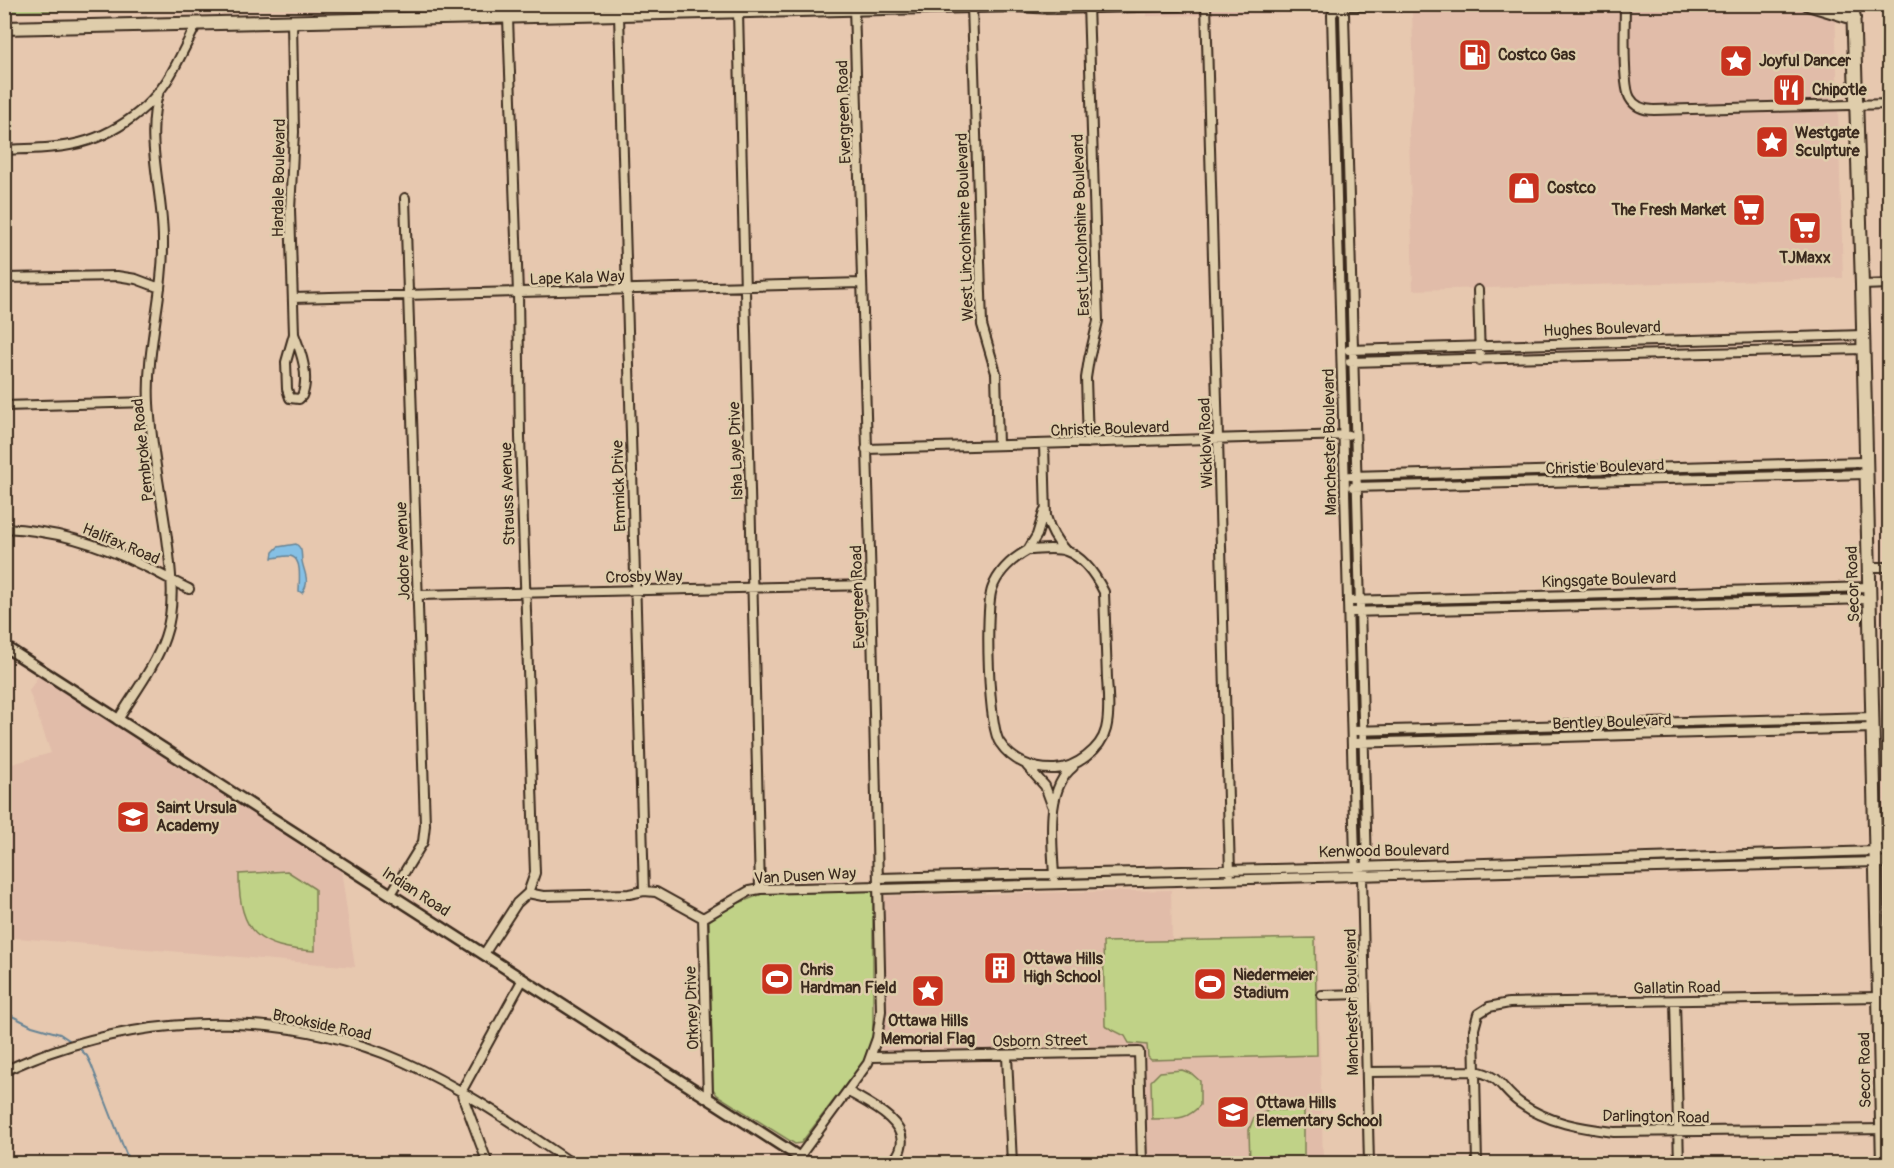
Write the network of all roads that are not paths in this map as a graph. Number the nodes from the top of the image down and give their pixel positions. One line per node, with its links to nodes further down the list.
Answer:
1 (497, 4): 15 (street, Strauss Avenue)
2 (1180, 4): 11 (main road)
3 (1206, 4): 51 (street, Wicklow Road)
4 (1414, 4): 9 (main road)
5 (1625, 4): 21 (street)
6 (1808, 4): 16 (main road)
7 (1853, 4): 16 (main road, Secor Road)
8 (1017, 5): 10 (main road); 11 (main road)
9 (1341, 5): 42 (street, Manchester Boulevard); 43 (street, Manchester Boulevard)
10 (968, 6): 12 (main road); 54 (street, West Lincolnshire Boulevard)
11 (1093, 6): 52 (street, East Lincolnshire Boulevard)
12 (854, 7): 13 (main road); 28 (street, Evergreen Road)
13 (737, 10): 14 (main road); 31 (street, Isha Laye Drive)
14 (619, 15): 15 (main road); 33 (street, Emmick Drive)
15 (503, 18): 17 (main road); 35 (street, Strauss Avenue)
16 (1854, 18): 21 (main road, Secor Road)
17 (292, 22): 18 (main road); 37 (street, Hardale Boulevard)
18 (196, 25): 19 (main road); 20 (street, Pembroke Road)
19 (4, 28)
20 (159, 91): 23 (street, Pembroke Road); 24 (street, Pembroke Road)
21 (1856, 104): 22 (street); 30 (main road, Secor Road)
22 (1890, 104)
23 (130, 118): 24 (street); 25 (street, Pembroke Road)
24 (152, 129): 32 (street, Pembroke Road)
25 (4, 150)
26 (405, 198): 36 (street, Jodore Avenue)
27 (4, 278): 32 (street)
28 (862, 283): 31 (street, Lape Kala Way); 55 (street, Evergreen Road)
29 (1890, 284): 30 (street)
30 (1862, 285): 39 (main road, Secor Road)
31 (745, 287): 33 (street, Lape Kala Way); 69 (street, Isha Laye Drive)
32 (160, 288): 47 (street, Pembroke Road)
33 (626, 289): 35 (street, Lape Kala Way); 71 (street, Emmick Drive)
34 (1478, 290): 40 (street)
35 (518, 293): 36 (street, Lape Kala Way); 72 (street, Strauss Avenue)
36 (407, 295): 37 (street, Lape Kala Way); 74 (street, Jodore Avenue)
37 (293, 298): 38 (street, Hardale Boulevard)
38 (294, 334): 38 (street, Hardale Boulevard)
39 (1863, 335): 40 (street, Hughes Boulevard); 41 (main road, Secor Road)
40 (1480, 346): 42 (street, Hughes Boulevard); 44 (street)
41 (1863, 349): 44 (street, Hughes Boulevard); 56 (main road, Secor Road)
42 (1353, 350): 43 (street, Hughes Boulevard); 46 (street, Manchester Boulevard)
43 (1342, 351): 45 (street, Manchester Boulevard)
44 (1480, 360): 46 (street, Hughes Boulevard)
45 (1342, 362): 46 (street, Hughes Boulevard); 49 (street, Manchester Boulevard)
46 (1353, 362): 50 (street, Manchester Boulevard)
47 (149, 402): 48 (street); 67 (street, Pembroke Road)
48 (4, 406)
49 (1344, 435): 50 (street, Christie Boulevard); 51 (street, Christie Boulevard); 57 (street, Manchester Boulevard)
50 (1355, 435): 58 (street, Manchester Boulevard)
51 (1219, 439): 52 (street, Christie Boulevard); 92 (street, Wicklow Road)
52 (1088, 443): 53 (street, Christie Boulevard)
53 (1044, 444): 54 (street, Christie Boulevard); 61 (street)
54 (998, 445): 55 (street, Christie Boulevard)
55 (866, 449): 68 (street, Evergreen Road)
56 (1866, 468): 58 (street, Christie Boulevard); 60 (street, Christie Boulevard); 65 (main road, Secor Road)
57 (1345, 476): 58 (street, Christie Boulevard); 59 (street, Manchester Boulevard)
58 (1356, 476): 60 (street, Manchester Boulevard)
59 (1345, 487): 60 (street, Christie Boulevard); 75 (street, Manchester Boulevard)
60 (1357, 487): 76 (street, Manchester Boulevard)
61 (1045, 507): 63 (street); 64 (street)
62 (4, 528): 67 (street, Halifax Road)
63 (1028, 550): 64 (street); 87 (street)
64 (1065, 550): 86 (street)
65 (1869, 567): 66 (street); 73 (main road, Secor Road)
66 (1890, 567)
67 (173, 582): 70 (street, Halifax Road); 80 (street, Pembroke Road)
68 (871, 585): 69 (street, Crosby Way); 96 (street, Evergreen Road)
69 (753, 588): 71 (street, Crosby Way); 98 (street, Isha Laye Drive)
70 (189, 589)
71 (636, 590): 72 (street, Crosby Way); 99 (street, Emmick Drive)
72 (526, 593): 74 (street, Crosby Way); 100 (street, Strauss Avenue)
73 (1870, 593): 76 (street, Kingsgate Boulevard); 78 (street, Kingsgate Boulevard); 81 (main road, Secor Road)
74 (418, 595): 101 (street, Jodore Avenue)
75 (1348, 601): 76 (street, Kingsgate Boulevard); 77 (street, Manchester Boulevard)
76 (1360, 601): 78 (street, Manchester Boulevard)
77 (1349, 612): 78 (street, Kingsgate Boulevard); 82 (street, Manchester Boulevard)
78 (1360, 612): 83 (street, Manchester Boulevard)
79 (4, 646): 80 (street, Indian Road)
80 (118, 720): 101 (street, Indian Road)
81 (1873, 722): 83 (street, Bentley Boulevard); 84 (street, Bentley Boulevard); 89 (main road, Secor Road)
82 (1352, 731): 83 (street, Bentley Boulevard); 85 (street, Manchester Boulevard)
83 (1363, 731): 84 (street, Manchester Boulevard)
84 (1364, 742): 85 (street, Bentley Boulevard); 91 (street, Manchester Boulevard)
85 (1352, 743): 90 (street, Manchester Boulevard)
86 (1075, 765): 87 (street); 88 (street)
87 (1027, 766): 88 (street)
88 (1053, 810): 93 (street)
89 (1883, 857): 91 (street, Kenwood Boulevard); 94 (street, Kenwood Boulevard); 107 (main road, Secor Road)
90 (1356, 867): 91 (street, Kenwood Boulevard); 92 (street, Kenwood Boulevard); 94 (street, Manchester Boulevard)
91 (1367, 867): 94 (street, Manchester Boulevard)
92 (1230, 870): 93 (street, Kenwood Boulevard); 95 (street, Wicklow Road)
93 (1054, 874): 96 (street, Kenwood Boulevard); 97 (street)
94 (1362, 877): 95 (street, Kenwood Boulevard); 105 (street, Manchester Boulevard)
95 (1230, 880): 97 (street, Kenwood Boulevard)
96 (878, 884): 97 (street, Kenwood Boulevard); 98 (street, Van Dusen Way); 110 (street, Evergreen Road)
97 (1055, 885)
98 (760, 889): 102 (street, Van Dusen Way)
99 (644, 891): 100 (street); 102 (street)
100 (528, 893): 103 (street, Strauss Avenue)
101 (391, 894): 103 (street, Indian Road)
102 (703, 918): 116 (street, Orkney Drive)
103 (484, 954): 104 (street, Indian Road)
104 (523, 979): 114 (street); 116 (street, Indian Road)
105 (1365, 993): 106 (street); 113 (street, Manchester Boulevard)
106 (1322, 995)
107 (1880, 997): 108 (street, Gallatin Road); 117 (main road, Secor Road)
108 (1676, 1001): 112 (street, Gallatin Road); 118 (street)
109 (1007, 1056): 110 (street, Osborn Street); 124 (street); 125 (street, Osborn Street)
110 (871, 1057): 115 (street, Evergreen Road)
111 (4, 1071): 114 (street, Brookside Road)
112 (1475, 1071): 113 (street, Darlington Road); 118 (street, Darlington Road); 127 (street)
113 (1367, 1072): 126 (street, Manchester Boulevard)
114 (461, 1092): 120 (street); 121 (street, Brookside Road)
115 (849, 1092): 119 (street, Evergreen Road); 123 (street)
116 (708, 1096): 119 (street, Indian Road)
117 (1886, 1129): 118 (street, Darlington Road); 129 (main road, Secor Road)
118 (1678, 1133): 128 (street)
119 (797, 1160): 122 (street, Indian Road)
120 (488, 1164)
121 (573, 1164)
122 (810, 1164)
123 (892, 1164)
124 (1011, 1164)
125 (1142, 1164)
126 (1369, 1164)
127 (1477, 1164)
128 (1679, 1164)
129 (1883, 1164)

